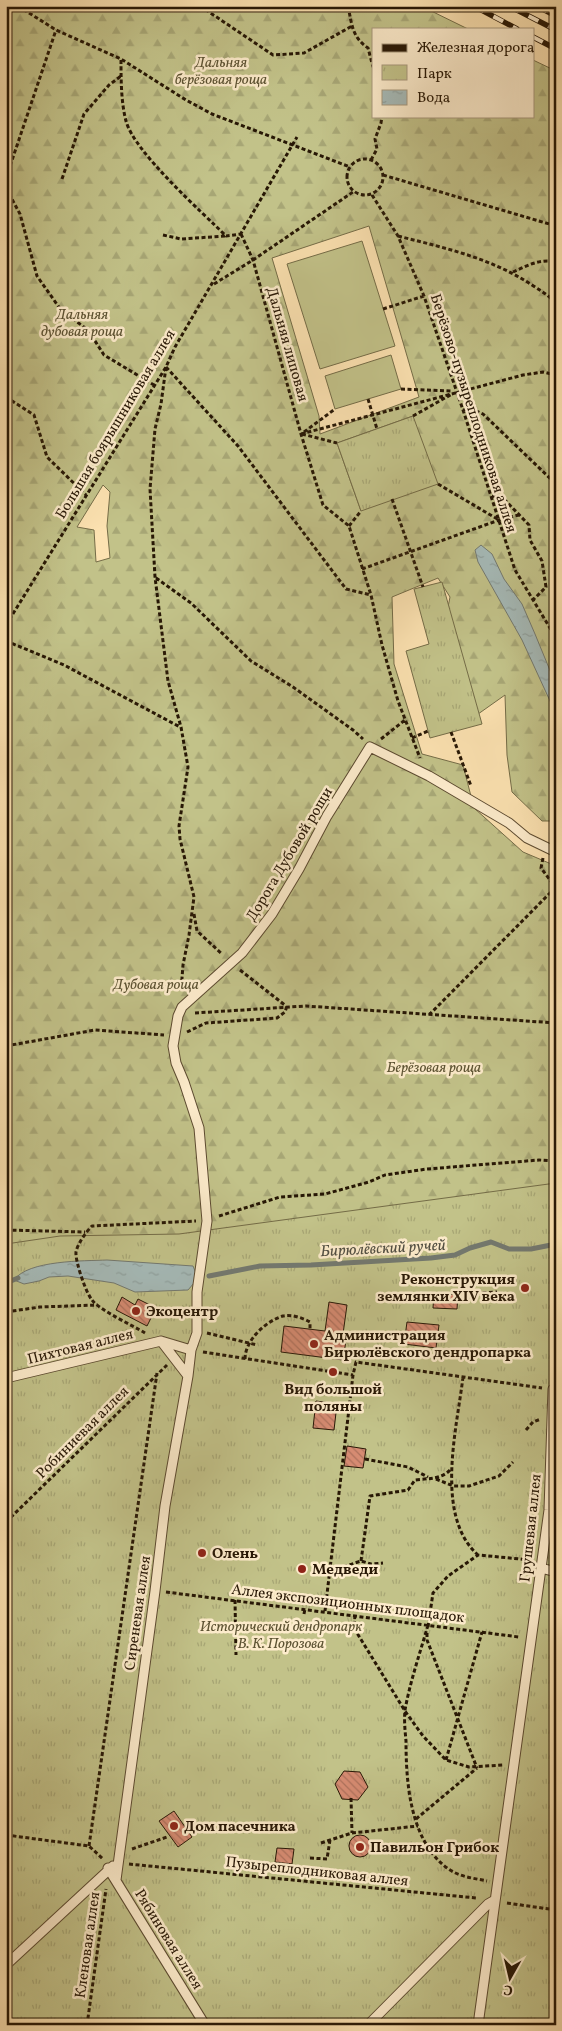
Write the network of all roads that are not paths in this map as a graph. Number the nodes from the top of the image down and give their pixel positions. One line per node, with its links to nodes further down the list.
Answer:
1 (556, 852): 2 (lane, Дорога Дубовой рощи)
2 (207, 1221): 4 (lane, Сиреневая аллея)
3 (161, 1341): 4 (lane); 5 (lane); 6 (lane, Пихтовая аллея)
4 (191, 1350): 5 (lane, Сиреневая аллея)
5 (188, 1376): 10 (lane, Сиреневая аллея)
6 (6, 1378)
7 (553, 1389): 8 (lane, Грушевая аллея)
8 (541, 1565): 9 (lane); 13 (lane, Грушевая аллея)
9 (556, 1572)
10 (118, 1863): 11 (lane); 12 (lane, Сиреневая аллея)
11 (108, 1868): 12 (lane, Рябиновая аллея); 14 (lane)
12 (116, 1880): 15 (lane, Рябиновая аллея)
13 (495, 1900): 16 (lane); 17 (lane, Грушевая аллея)
14 (6, 1965)
15 (205, 2025)
16 (368, 2025)
17 (478, 2025)

